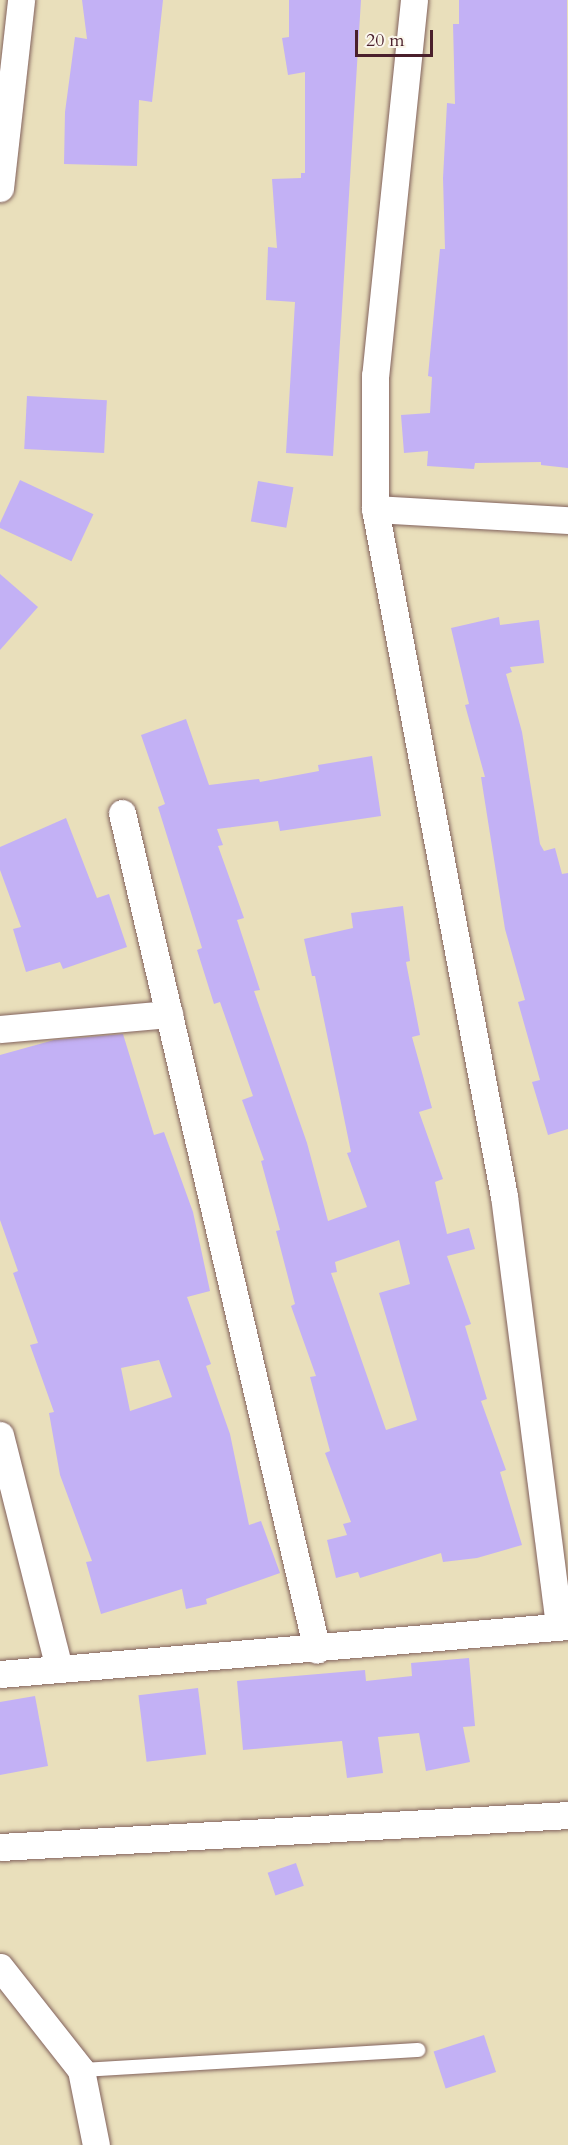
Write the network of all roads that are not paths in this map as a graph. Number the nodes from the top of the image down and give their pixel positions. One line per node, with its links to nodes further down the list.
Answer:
1 (21, 0): 3 (street)
2 (414, 0): 4 (street)
3 (0, 188)
4 (375, 509): 5 (street); 10 (street)
5 (568, 520)
6 (122, 813): 7 (street)
7 (169, 1014): 8 (street); 11 (street)
8 (0, 1029)
9 (0, 1435): 12 (street)
10 (564, 1626): 11 (street)
11 (317, 1650): 12 (street)
12 (59, 1668): 13 (street)
13 (0, 1674)
14 (568, 1815): 15 (street)
15 (0, 1847)
16 (0, 1967): 18 (street)
17 (418, 2050): 18 (lane)
18 (81, 2070): 19 (street)
19 (96, 2145)

